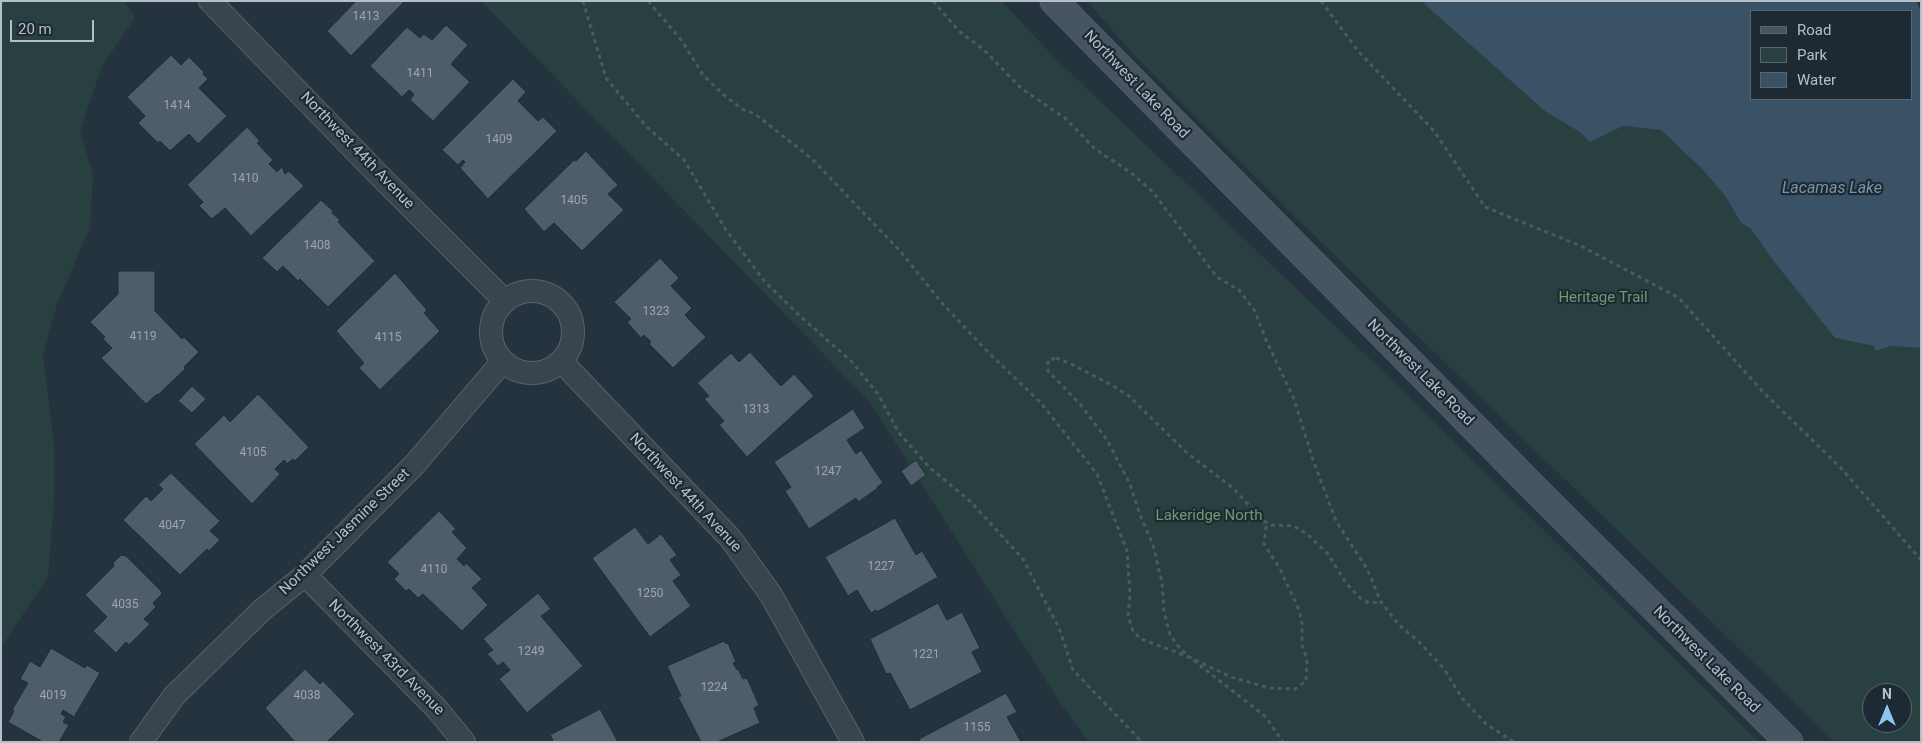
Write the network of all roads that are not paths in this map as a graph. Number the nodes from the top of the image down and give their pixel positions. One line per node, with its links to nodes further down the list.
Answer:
1 (210, 1): 3 (street, Northwest 44th Avenue)
2 (1054, 1): 10 (main road, Northwest Lake Road)
3 (506, 301): 4 (street); 5 (street)
4 (503, 361): 5 (street); 6 (street, Northwest Jasmine Street)
5 (561, 361): 9 (street, Northwest 44th Avenue)
6 (305, 575): 7 (street, Northwest Jasmine Street); 8 (street, Northwest 43rd Avenue)
7 (141, 742)
8 (464, 742)
9 (853, 742)
10 (1789, 742)

